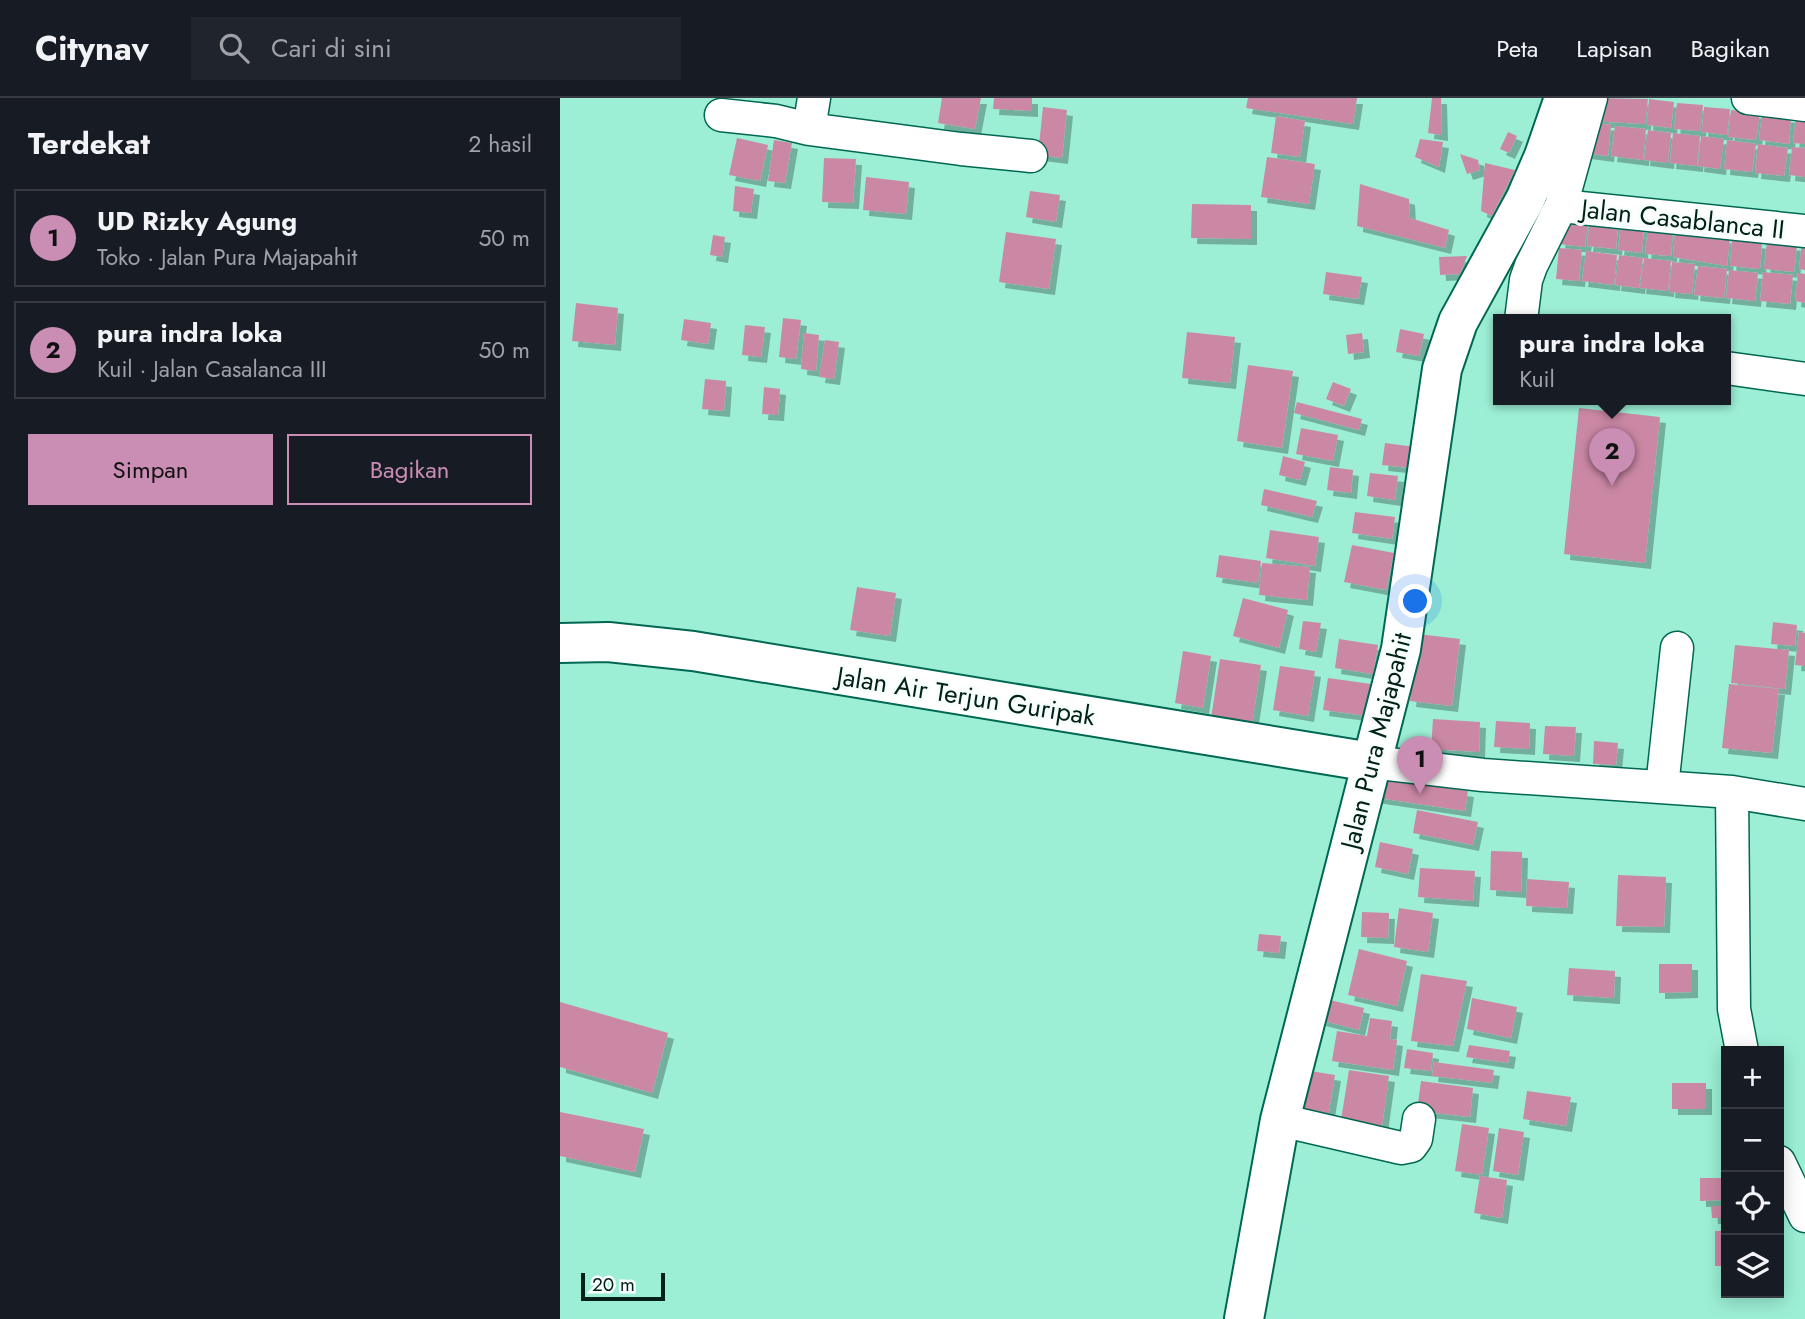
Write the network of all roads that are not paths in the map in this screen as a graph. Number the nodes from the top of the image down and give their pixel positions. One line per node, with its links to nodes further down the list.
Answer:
1 (814, 98): 7 (street)
2 (1564, 98): 16 (street, Jalan Pura Majapahit)
3 (1591, 98): 9 (street)
4 (1748, 98): 5 (street)
5 (1805, 105)
6 (721, 116): 7 (street)
7 (809, 129): 8 (street)
8 (1031, 156)
9 (1561, 206): 10 (street, Jalan Casablanca II); 11 (street)
10 (1805, 231)
11 (1522, 314)
12 (1731, 369): 13 (street)
13 (1805, 379)
14 (560, 643): 16 (street, Jalan Air Terjun Guripak)
15 (1677, 648): 17 (street)
16 (1371, 762): 17 (street); 22 (street, Jalan Pura Majapahit)
17 (1662, 788): 18 (street)
18 (1732, 792): 19 (street); 20 (street)
19 (1805, 804)
20 (1741, 1046)
21 (1419, 1119): 22 (street)
22 (1280, 1120): 25 (street, Jalan Pura Majapahit)
23 (1791, 1176): 24 (street)
24 (1805, 1216)
25 (1244, 1319)

